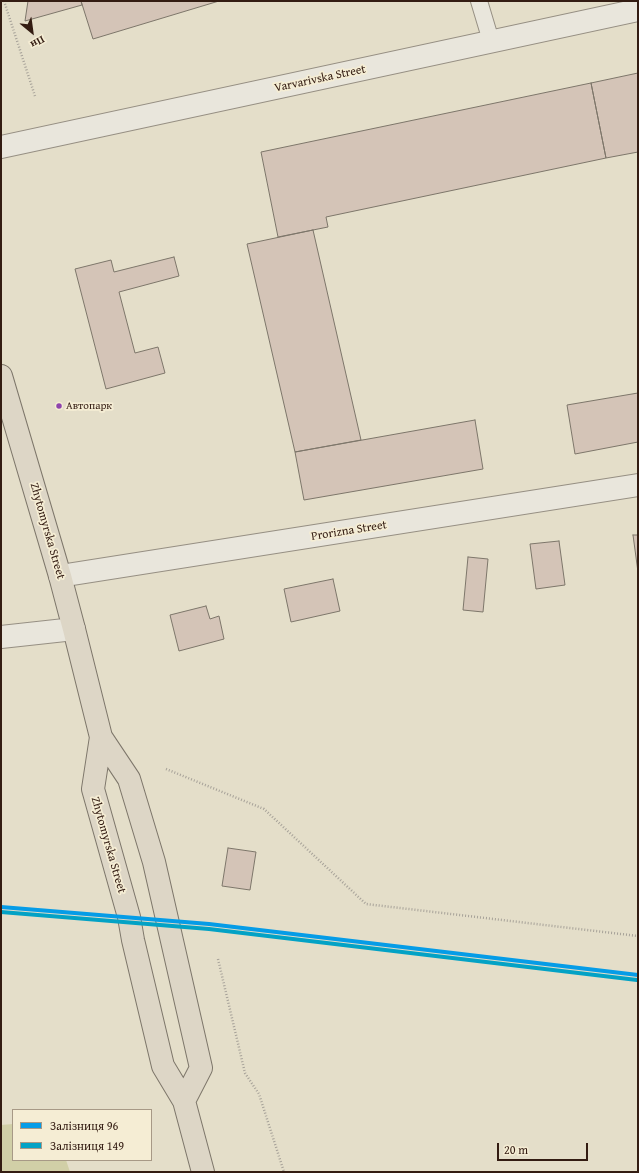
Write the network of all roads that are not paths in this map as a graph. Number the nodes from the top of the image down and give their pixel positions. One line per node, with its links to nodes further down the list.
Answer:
1 (479, 1): 4 (lane)
2 (614, 8): 3 (street, Varvarivska Street); 4 (street, Varvarivska Street)
3 (638, 10)
4 (491, 41): 5 (street, Varvarivska Street)
5 (1, 147)
6 (1, 376): 8 (main road, Zhytomyrska Street)
7 (638, 485): 8 (street, Prorizna Street)
8 (60, 576): 9 (main road, Zhytomyrska Street)
9 (74, 630): 10 (street); 11 (main road, Zhytomyrska Street)
10 (1, 637)
11 (101, 737): 12 (main road, Zhytomyrska Street); 12 (main road)
12 (184, 1101): 13 (main road, Zhytomyrska Street)
13 (203, 1172)

